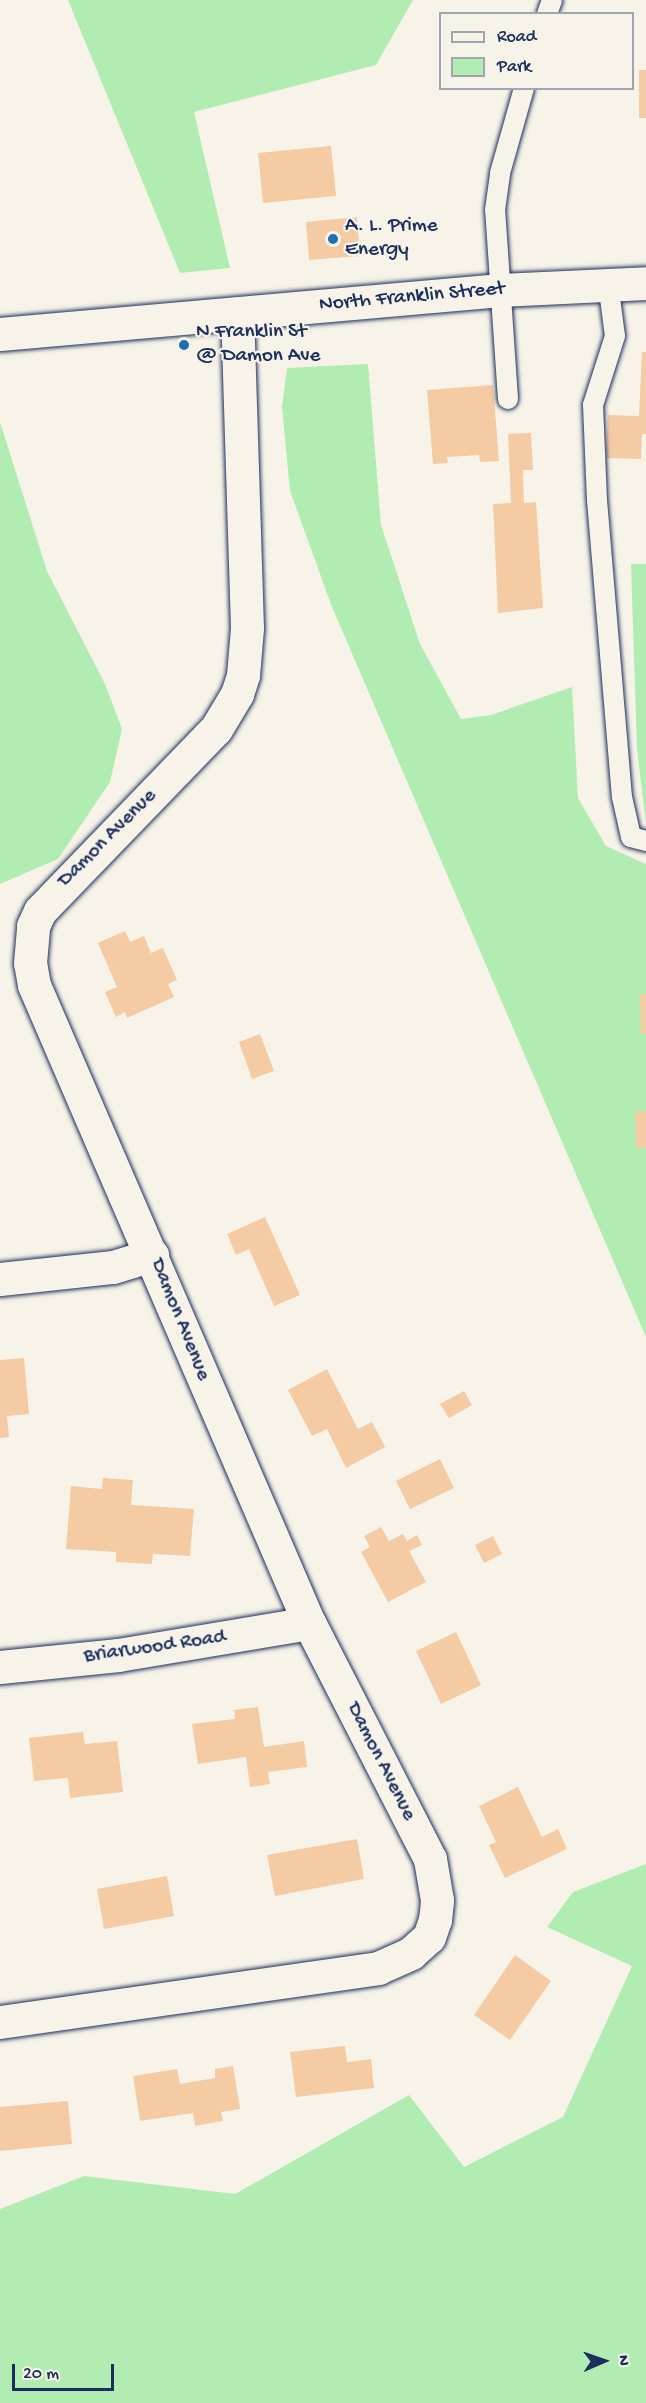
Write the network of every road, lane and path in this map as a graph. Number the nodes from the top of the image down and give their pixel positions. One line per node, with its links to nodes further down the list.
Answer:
1 (523, 90): 4 (lane)
2 (646, 283): 3 (street, North Franklin Street)
3 (608, 284): 4 (street, North Franklin Street); 8 (lane)
4 (500, 290): 5 (street, North Franklin Street); 7 (lane)
5 (237, 313): 6 (street, North Franklin Street); 9 (street, Damon Avenue)
6 (0, 334)
7 (508, 399)
8 (646, 841)
9 (152, 1255): 10 (street); 11 (street, Damon Avenue)
10 (0, 1279)
11 (309, 1623): 12 (street, Briarwood Road); 13 (street, Damon Avenue)
12 (0, 1667)
13 (0, 2022)

